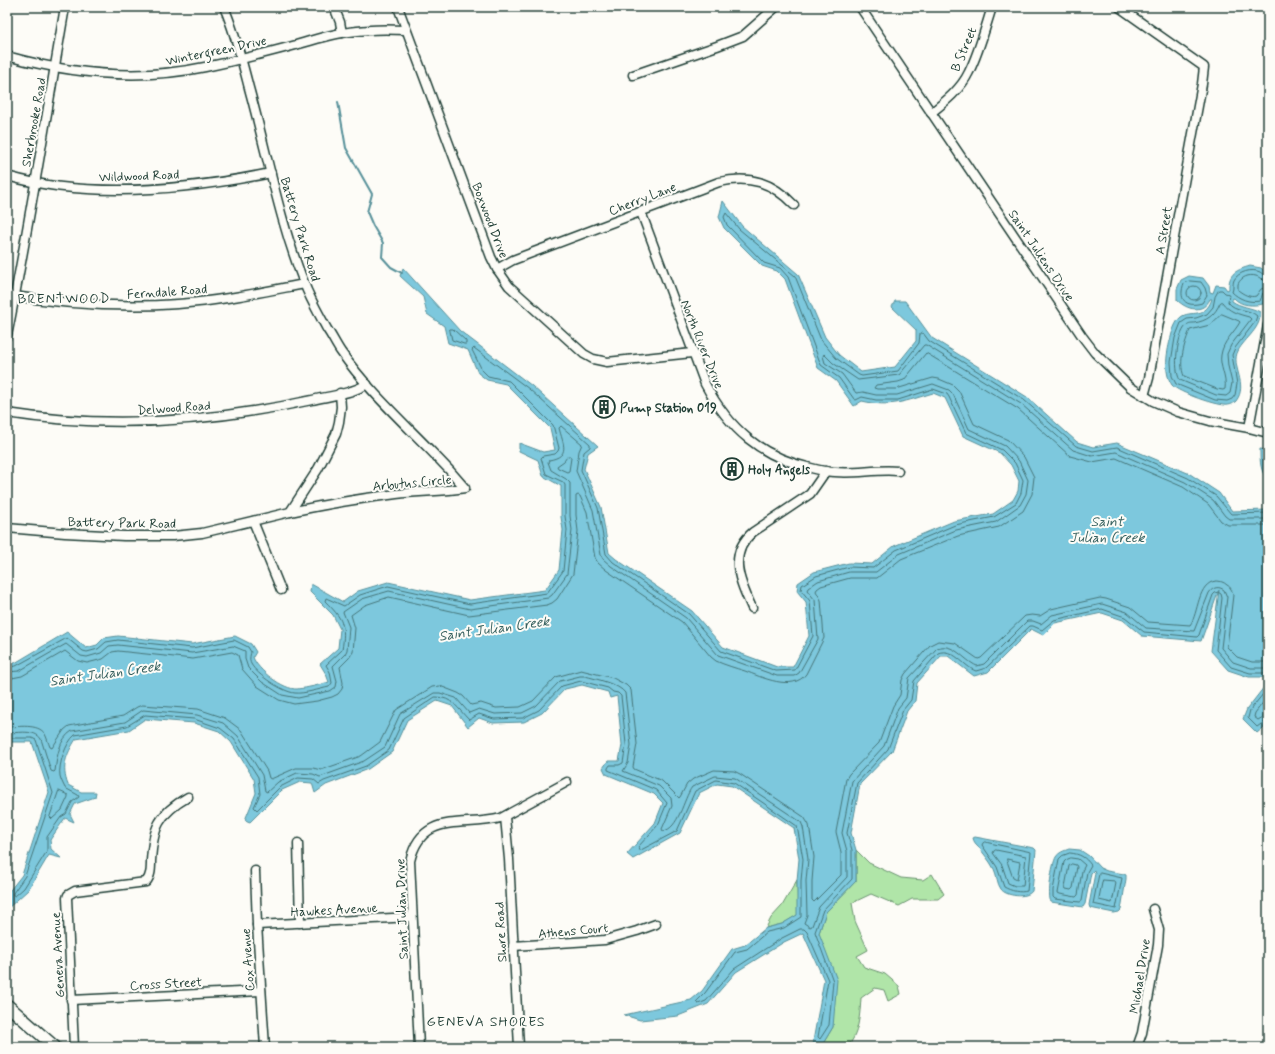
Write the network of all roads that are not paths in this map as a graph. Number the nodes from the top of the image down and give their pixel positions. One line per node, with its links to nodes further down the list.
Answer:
1 (65, 7): 13 (street, Sherbrooke Road)
2 (224, 7): 12 (street, Battery Park Road)
3 (334, 7): 10 (street)
4 (398, 7): 9 (street, Boxwood Drive)
5 (776, 7): 14 (street)
6 (860, 7): 15 (street, Saint Juliens Drive)
7 (992, 7): 15 (street, B Street)
8 (1119, 7): 29 (street, A Street)
9 (406, 30): 10 (street, Wintergreen Drive); 21 (street, Boxwood Drive)
10 (342, 33): 12 (street, Wintergreen Drive)
11 (7, 56): 13 (street, Wintergreen Drive)
12 (241, 59): 13 (street, Wintergreen Drive); 16 (street, Battery Park Road)
13 (54, 67): 18 (street, Sherbrooke Road)
14 (633, 75)
15 (931, 113): 29 (street, Saint Juliens Drive)
16 (271, 173): 18 (street, Wildwood Road); 22 (street, Battery Park Road)
17 (7, 176): 18 (street, Wildwood Road)
18 (35, 183): 23 (street, Sherbrooke Road)
19 (794, 205): 20 (street, Cherry Lane)
20 (640, 212): 21 (street, Cherry Lane); 26 (street, North River Drive)
21 (497, 269): 26 (street, Boxwood Drive)
22 (304, 284): 23 (street, Ferndale Road); 27 (street, Battery Park Road)
23 (11, 296): 25 (street, Sherbrooke Road)
24 (1268, 325): 31 (street)
25 (7, 336)
26 (692, 353): 33 (street, North River Drive)
27 (367, 384): 28 (street); 35 (street, Arbutus Circle)
28 (340, 393): 30 (street, Delwood Road); 35 (street)
29 (1144, 396): 31 (street, Saint Juliens Drive)
30 (7, 413)
31 (1249, 428): 32 (street, Saint Juliens Drive)
32 (1268, 433)
33 (826, 471): 34 (street, North River Drive); 39 (street)
34 (898, 471)
35 (290, 512): 36 (street, Battery Park Road)
36 (253, 520): 37 (street, Battery Park Road); 38 (street)
37 (7, 528)
38 (281, 590)
39 (752, 608)
40 (566, 782): 42 (street, Saint Julian Drive)
41 (188, 797): 52 (street, Geneva Avenue)
42 (505, 817): 46 (street, Saint Julian Drive); 50 (street, Shore Road)
43 (298, 843): 47 (street)
44 (254, 871): 49 (street, Cox Avenue)
45 (1153, 909): 59 (street, Michael Drive)
46 (412, 918): 47 (street, Hawkes Avenue); 57 (street, Saint Julian Drive)
47 (300, 923): 49 (street, Hawkes Avenue)
48 (656, 924): 50 (street, Athens Court)
49 (257, 925): 51 (street, Cox Avenue)
50 (513, 946): 58 (street, Shore Road)
51 (261, 991): 52 (street, Cross Street); 56 (street, Cox Avenue)
52 (72, 1000): 55 (street, Geneva Avenue)
53 (7, 1005): 54 (main road)
54 (55, 1047)
55 (74, 1047)
56 (265, 1047)
57 (419, 1047)
58 (519, 1047)
59 (1137, 1047)

